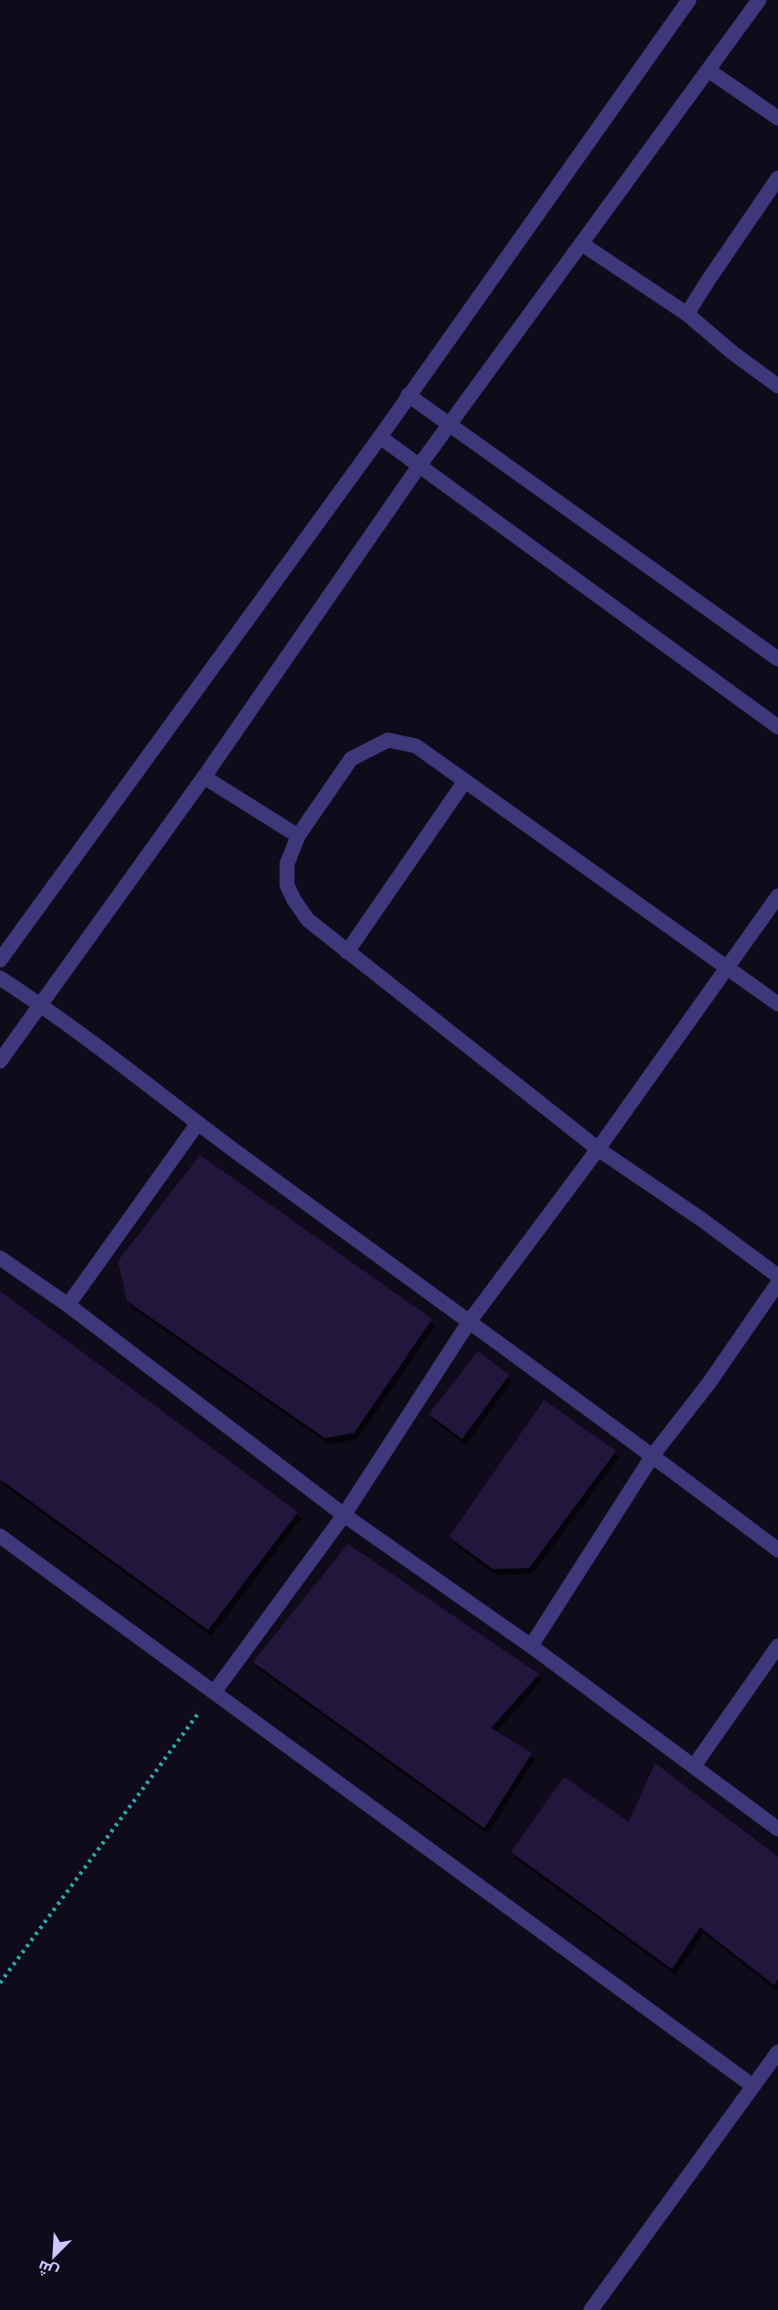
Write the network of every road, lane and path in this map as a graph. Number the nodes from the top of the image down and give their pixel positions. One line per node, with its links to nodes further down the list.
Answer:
1 (689, 0): 9 (street)
2 (759, 0): 3 (street)
3 (708, 70): 4 (street); 6 (street)
4 (778, 118)
5 (778, 178): 7 (street)
6 (582, 243): 7 (street); 10 (street)
7 (687, 315): 8 (street)
8 (778, 386)
9 (408, 395): 10 (street); 11 (street)
10 (450, 425): 12 (street); 13 (street)
11 (380, 437): 12 (street); 20 (street)
12 (419, 466): 14 (street); 15 (street)
13 (778, 659)
14 (778, 727)
15 (204, 777): 17 (street); 23 (street)
16 (465, 781): 17 (street); 19 (street); 21 (street)
17 (298, 836): 19 (street)
18 (778, 896): 21 (street)
19 (347, 952): 27 (street)
20 (0, 960)
21 (726, 968): 24 (street); 27 (street)
22 (0, 978): 23 (street)
23 (41, 1004): 25 (street); 26 (street)
24 (778, 1004)
25 (0, 1062)
26 (198, 1123): 31 (street); 32 (street)
27 (598, 1149): 29 (street); 32 (street)
28 (0, 1258): 31 (street)
29 (778, 1276)
30 (778, 1283): 33 (street)
31 (68, 1305): 34 (street)
32 (469, 1322): 33 (street); 34 (street)
33 (653, 1455): 36 (street); 37 (street)
34 (344, 1515): 37 (street); 39 (street)
35 (0, 1536): 39 (street)
36 (778, 1550)
37 (531, 1646): 40 (street)
38 (778, 1646): 40 (street)
39 (215, 1691): 42 (path); 44 (street)
40 (693, 1766): 41 (street)
41 (778, 1828)
42 (0, 1983)
43 (778, 2052): 44 (street)
44 (753, 2086): 45 (street)
45 (591, 2310)

